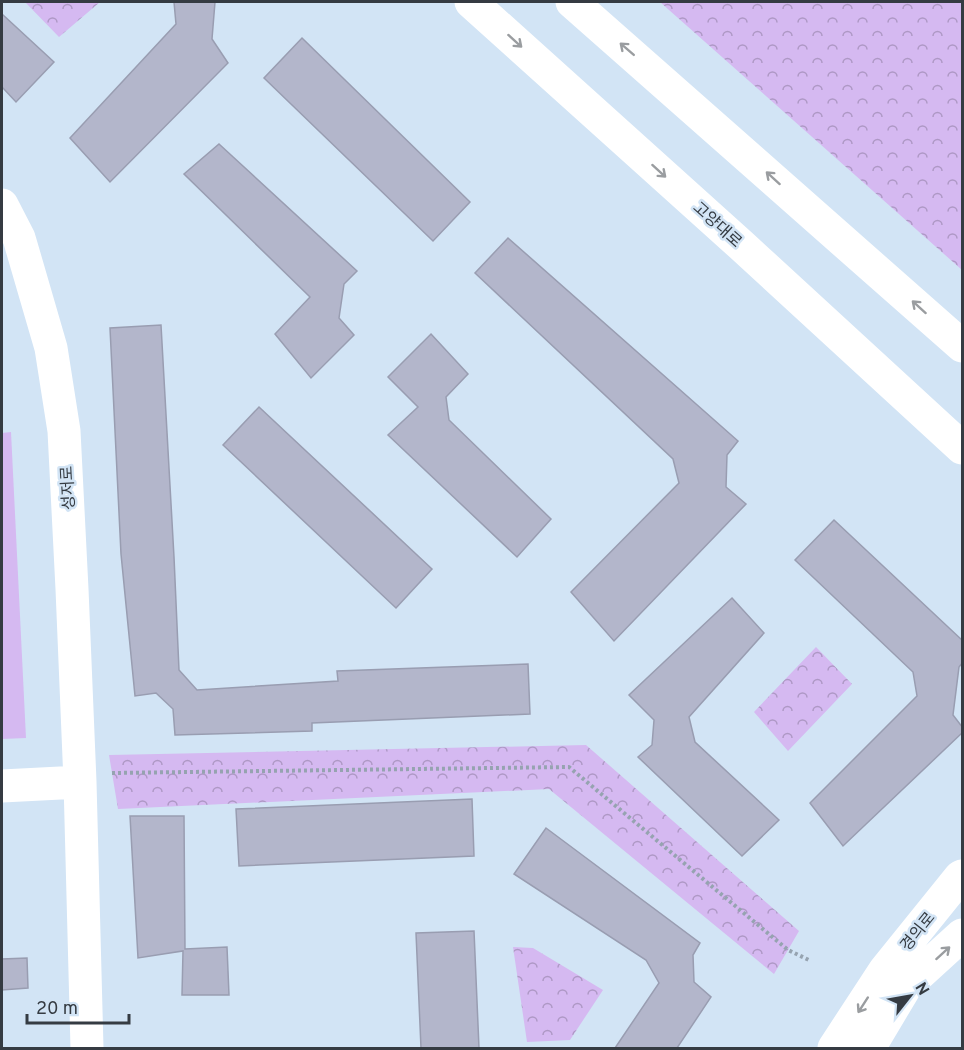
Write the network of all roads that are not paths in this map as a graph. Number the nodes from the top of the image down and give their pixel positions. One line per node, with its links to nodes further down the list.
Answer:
1 (471, 2): 4 (main road, 고양대로, one-way to 4)
2 (572, 2): 5 (main road, one-way to 2)
3 (2, 205): 8 (main road, 성저로)
4 (741, 245): 6 (main road, 고양대로); 7 (main road)
5 (963, 346)
6 (963, 448)
7 (963, 456)
8 (93, 775): 9 (main road); 12 (main road, 성저로)
9 (2, 786)
10 (963, 876): 13 (main road, 경의로, one-way to 13)
11 (963, 935): 14 (main road, 경의로, one-way to 11)
12 (87, 1048)
13 (834, 1048)
14 (869, 1048)

